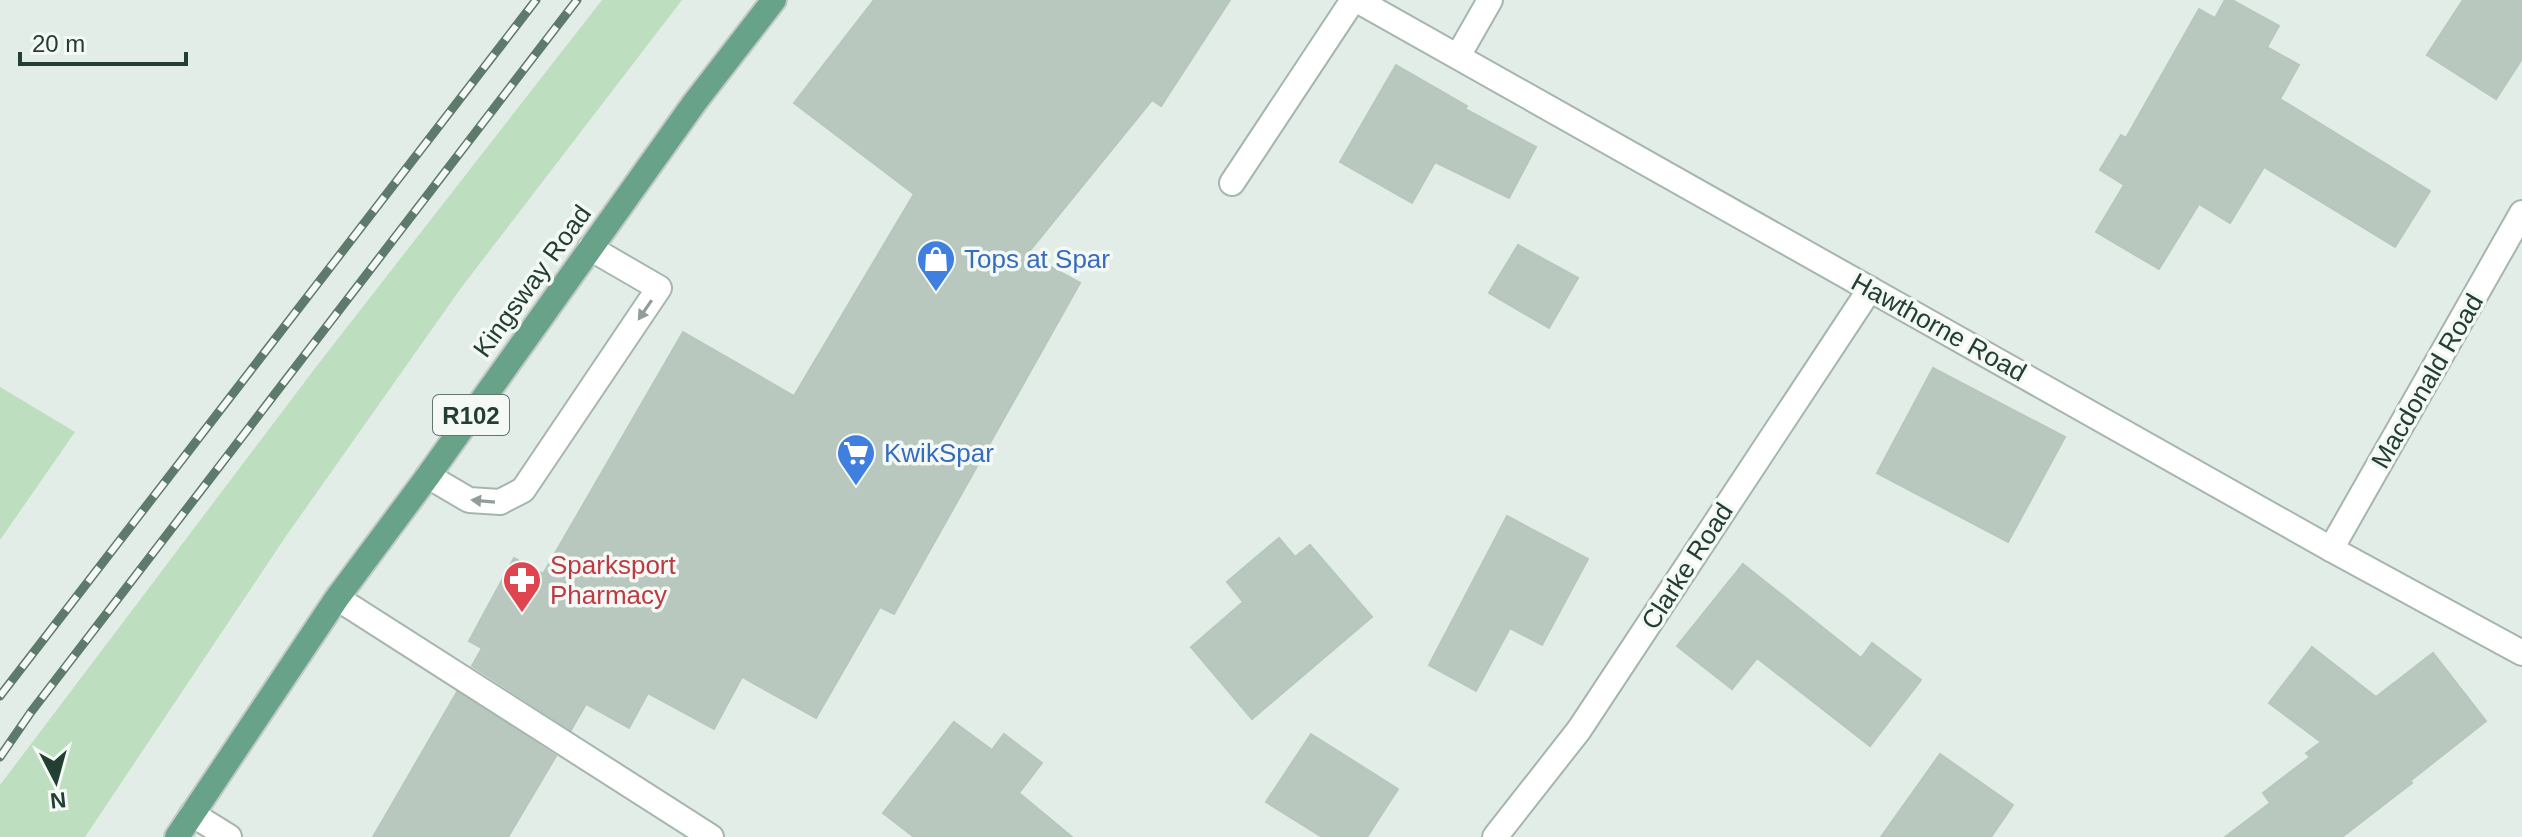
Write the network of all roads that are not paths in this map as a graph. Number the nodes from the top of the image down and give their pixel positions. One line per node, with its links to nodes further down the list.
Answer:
1 (774, 0): 7 (main road, Kingsway Road / R102)
2 (1355, 0): 4 (street, Hawthorne Road); 5 (street)
3 (1490, 0): 4 (street)
4 (1458, 56): 8 (street, Hawthorne Road)
5 (1232, 183)
6 (2522, 213): 10 (street, Macdonald Road)
7 (590, 248): 9 (main road, Kingsway Road / R102); 9 (street, one-way to 9)
8 (1870, 289): 10 (street, Hawthorne Road); 17 (street, Clarke Road)
9 (428, 476): 11 (main road, Kingsway Road / R102)
10 (2331, 549): 12 (street, Hawthorne Road)
11 (337, 598): 13 (main road, Kingsway Road / R102); 16 (street)
12 (2522, 653)
13 (192, 814): 14 (main road, Kingsway Road / R102); 15 (street)
14 (177, 837)
15 (229, 837)
16 (711, 837)
17 (1495, 837)

